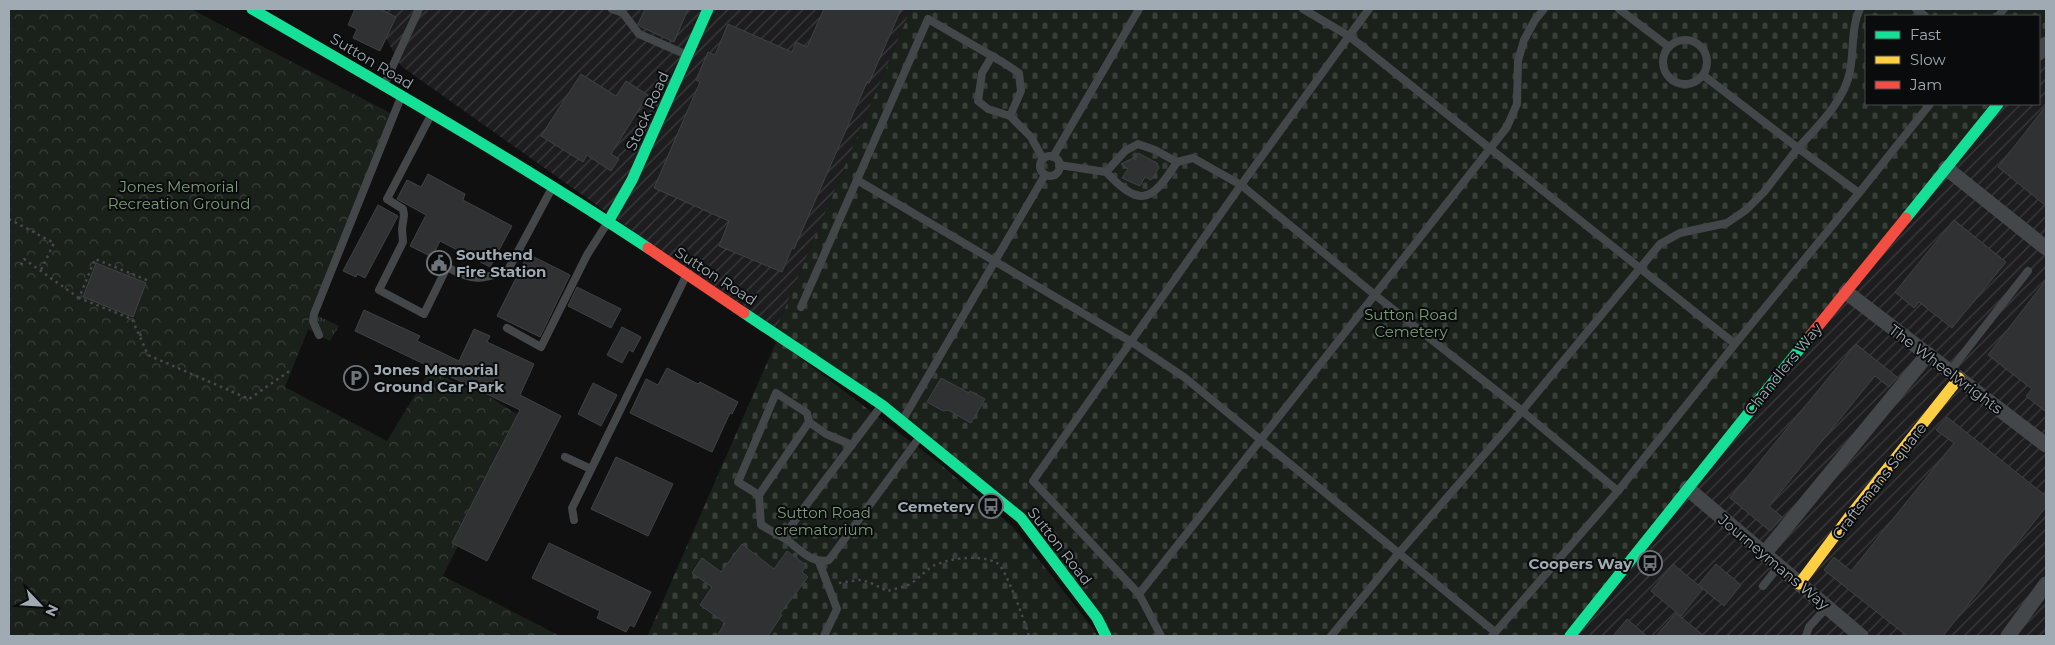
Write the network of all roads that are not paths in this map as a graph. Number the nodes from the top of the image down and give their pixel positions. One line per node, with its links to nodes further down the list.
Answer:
1 (252, 9): 16 (street, Sutton Road)
2 (420, 9): 16 (lane)
3 (612, 9): 13 (lane)
4 (708, 9): 13 (street, Stock Road)
5 (1139, 9): 24 (lane)
6 (1302, 9): 11 (lane)
7 (1369, 9): 11 (lane)
8 (1544, 9): 23 (lane)
9 (1619, 9): 12 (lane)
10 (1860, 9): 22 (lane)
11 (1349, 36): 23 (lane); 32 (lane)
12 (1669, 47): 15 (lane); 15 (lane)
13 (688, 56): 35 (street, Stock Road)
14 (992, 56): 21 (lane); 21 (lane); 31 (lane)
15 (1703, 75): 22 (lane)
16 (384, 85): 17 (street, Sutton Road)
17 (402, 96): 20 (street, Sutton Road); 45 (lane)
18 (1929, 105): 34 (lane)
19 (1997, 105): 28 (street, Chandlers Way)
20 (432, 114): 33 (street, Sutton Road); 33 (lane)
21 (1010, 116): 25 (lane)
22 (1798, 148): 34 (lane); 38 (lane)
23 (1491, 149): 38 (lane); 42 (lane)
24 (1053, 157): 25 (lane); 27 (lane)
25 (1043, 159): 30 (lane)
26 (1177, 162): 29 (lane); 29 (lane); 32 (lane)
27 (1060, 165): 29 (lane); 30 (lane)
28 (1946, 168): 36 (street); 41 (street, Chandlers Way)
29 (1106, 172)
30 (1045, 175): 37 (lane)
31 (857, 180): 37 (lane); 43 (lane)
32 (1241, 186): 42 (lane); 46 (lane)
33 (552, 188): 35 (street, Sutton Road)
34 (1859, 193): 47 (lane)
35 (608, 222): 40 (street, Sutton Road); 44 (lane)
36 (2046, 248)
37 (994, 262): 46 (lane); 52 (lane)
38 (1639, 269): 47 (lane); 51 (lane)
39 (2028, 271): 49 (lane)
40 (686, 276): 50 (street, Sutton Road); 59 (lane)
41 (1846, 292): 48 (street, The Wheelwrights); 60 (street, Chandlers Way)
42 (1374, 295): 51 (lane); 56 (lane)
43 (801, 307)
44 (507, 328)
45 (319, 335)
46 (1130, 341): 56 (lane); 72 (lane)
47 (1736, 344): 61 (lane)
48 (1928, 354): 49 (street, The Wheelwrights); 66 (street)
49 (1954, 374): 55 (street, The Wheelwrights); 69 (street, Craftsmans Square)
50 (882, 405): 52 (street, Sutton Road); 57 (lane)
51 (1522, 411): 61 (lane); 65 (lane)
52 (902, 420): 54 (street, Sutton Road)
53 (809, 422): 57 (lane); 62 (lane); 62 (lane)
54 (920, 436): 67 (lane); 76 (street, Sutton Road)
55 (2045, 441)
56 (1260, 442): 65 (lane); 72 (lane)
57 (852, 445): 64 (lane)
58 (565, 457): 59 (lane)
59 (591, 468): 63 (lane)
60 (1687, 488): 66 (street, Journeymans Way); 79 (street, Chandlers Way)
61 (1618, 492): 74 (lane)
62 (759, 495): 64 (lane)
63 (574, 520)
64 (786, 540): 67 (lane)
65 (1398, 554): 74 (lane); 78 (lane)
66 (1764, 554): 68 (street, Journeymans Way)
67 (819, 562): 75 (lane)
68 (1779, 566): 69 (street, Journeymans Way); 71 (lane)
69 (1799, 584): 73 (street, Journeymans Way)
70 (2046, 584): 82 (street)
71 (1763, 586)
72 (1139, 594): 77 (lane)
73 (1827, 607): 80 (lane); 81 (street, Journeymans Way)
74 (1493, 634)
75 (824, 636)
76 (1106, 636)
77 (1161, 636)
78 (1331, 636)
79 (1570, 636)
80 (1806, 636)
81 (1861, 636)
82 (2008, 636)

